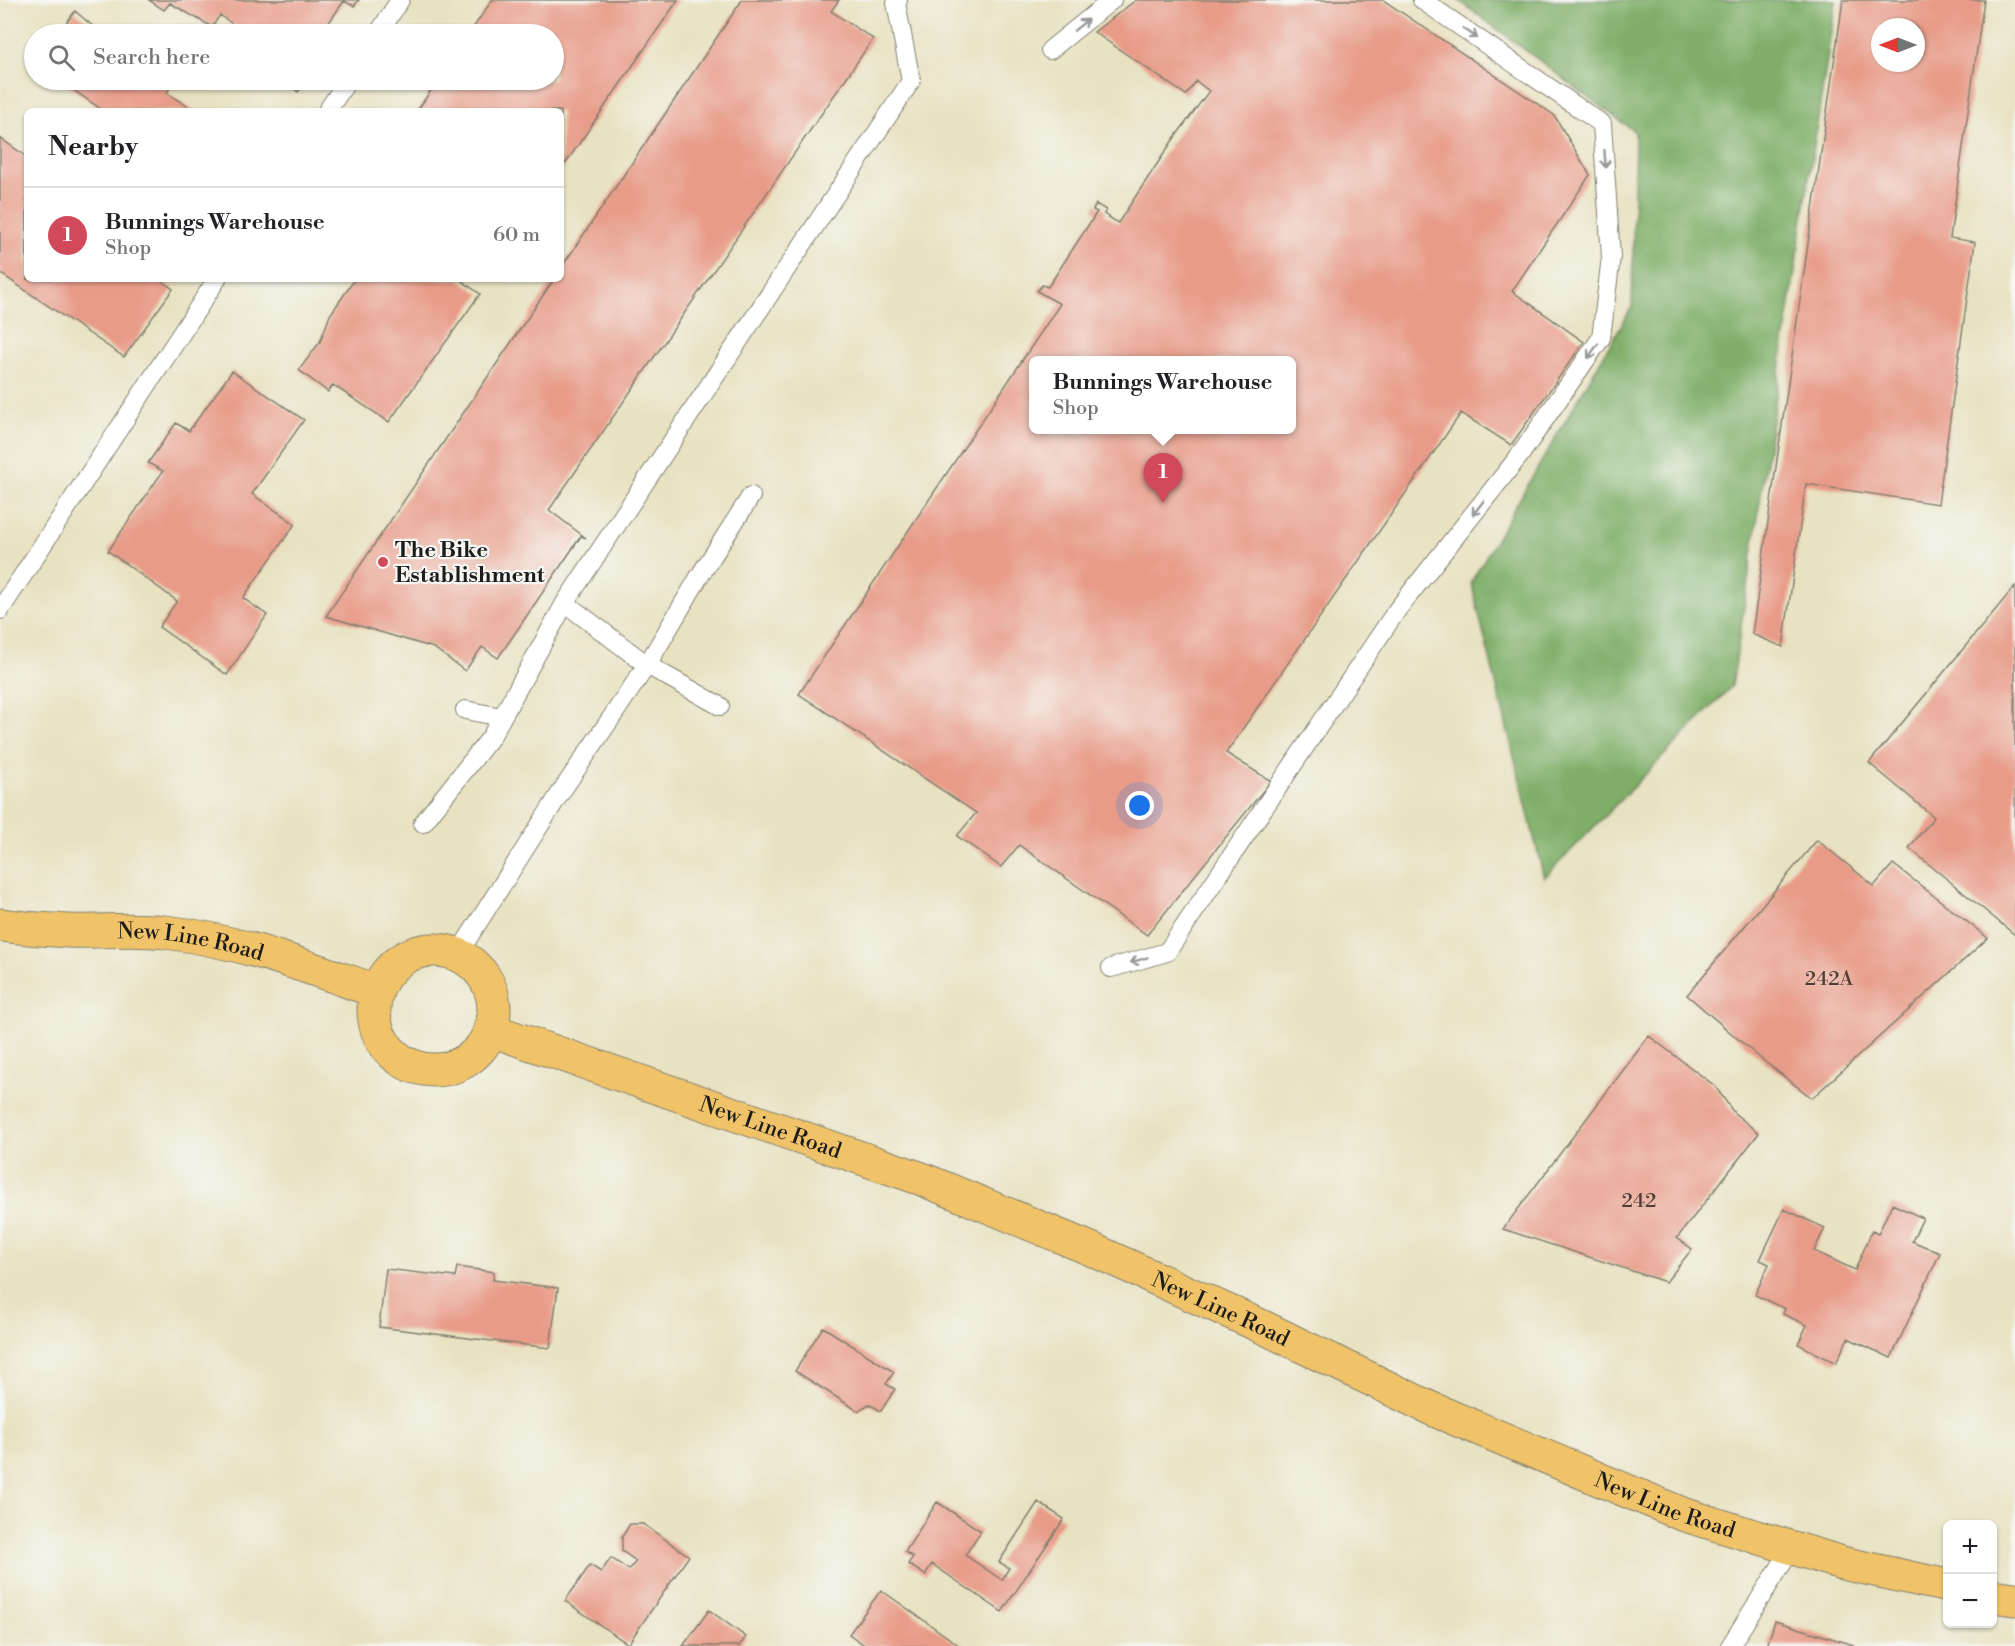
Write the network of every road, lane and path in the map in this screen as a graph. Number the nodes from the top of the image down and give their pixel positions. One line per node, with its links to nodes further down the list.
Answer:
1 (400, 0): 5 (lane)
2 (898, 0): 11 (lane)
3 (1112, 0): 6 (lane, one-way to 3)
4 (1422, 0): 20 (lane, one-way to 20)
5 (384, 24)
6 (1050, 50)
7 (341, 90): 8 (lane)
8 (329, 108)
9 (215, 282): 12 (lane)
10 (751, 496): 13 (lane)
11 (565, 603): 13 (lane); 16 (lane)
12 (0, 610)
13 (647, 665): 14 (lane); 19 (lane)
14 (720, 706)
15 (465, 710): 16 (lane)
16 (501, 717): 17 (lane)
17 (423, 823)
18 (0, 925): 21 (main road, New Line Road)
19 (458, 954): 21 (main road); 22 (main road)
20 (1112, 968)
21 (376, 992): 22 (main road)
22 (491, 1030): 23 (main road, New Line Road)
23 (1792, 1548): 24 (main road, New Line Road); 27 (lane)
24 (1943, 1585)
25 (1997, 1597): 26 (main road)
26 (2015, 1599)
27 (1730, 1646)

